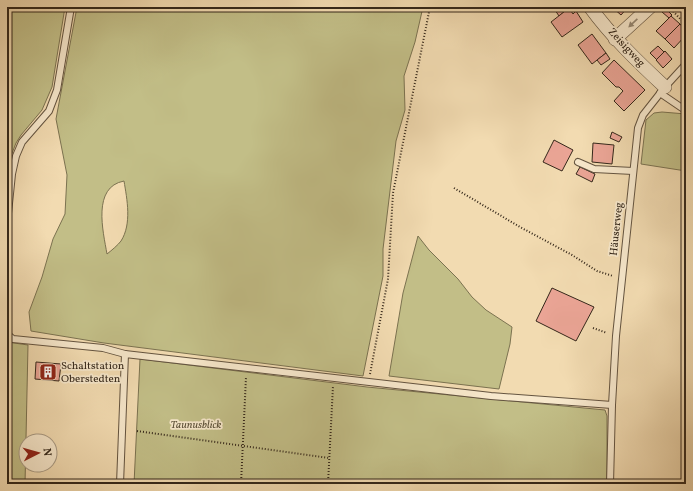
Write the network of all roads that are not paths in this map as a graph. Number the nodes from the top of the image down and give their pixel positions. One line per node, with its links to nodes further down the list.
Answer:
1 (71, 7): 10 (lane)
2 (590, 7): 4 (street, Zeisigweg)
3 (650, 7): 4 (street, one-way to 4)
4 (615, 39): 6 (street, Zeisigweg)
5 (686, 64): 6 (lane, Häuserweg)
6 (662, 90): 7 (lane); 9 (lane, Häuserweg)
7 (686, 109)
8 (578, 162): 9 (lane)
9 (633, 171): 13 (lane, Häuserweg)
10 (7, 223)
11 (7, 334): 12 (lane)
12 (125, 354): 13 (lane); 14 (lane)
13 (612, 405): 15 (lane, Häuserweg)
14 (120, 484)
15 (610, 484)

